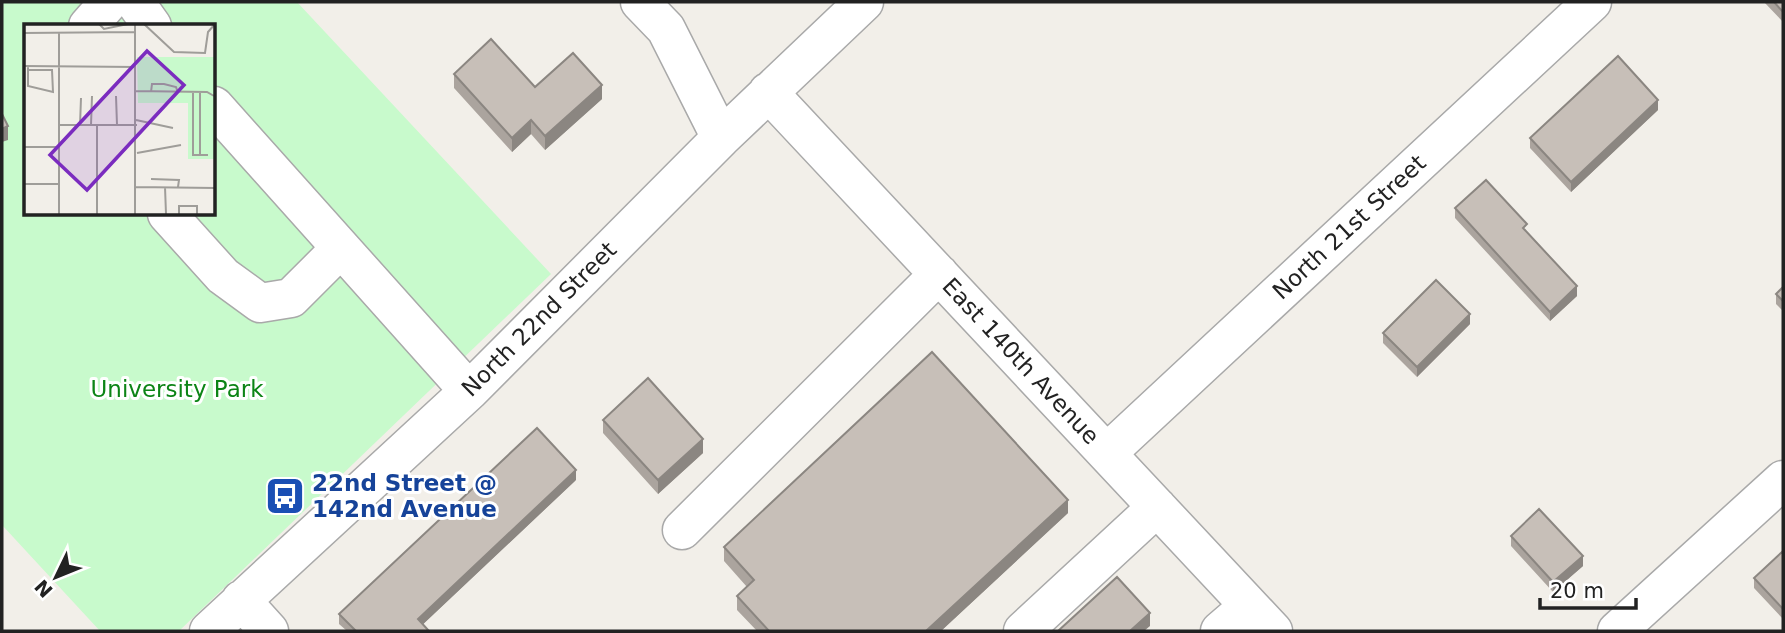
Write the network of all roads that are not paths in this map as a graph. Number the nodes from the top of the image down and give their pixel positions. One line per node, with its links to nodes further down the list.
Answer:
1 (109, 2): 6 (street)
2 (135, 2): 7 (street)
3 (640, 2): 10 (street)
4 (864, 2): 8 (street, North 22nd Street)
5 (1591, 2): 15 (street, North 21st Street)
6 (90, 24)
7 (151, 24)
8 (768, 92): 10 (street, North 22nd Street); 13 (street, East 140th Avenue)
9 (215, 107): 12 (street)
10 (721, 138): 14 (street, North 22nd Street)
11 (168, 215): 12 (street)
12 (341, 248): 14 (street)
13 (939, 274): 15 (street, East 140th Avenue); 18 (street)
14 (468, 391): 19 (street, North 22nd Street)
15 (1107, 453): 17 (street, East 140th Avenue)
16 (1783, 480): 21 (street)
17 (1157, 507): 20 (street, East 140th Avenue); 24 (street)
18 (682, 530)
19 (241, 600): 22 (street, North 22nd Street); 23 (street)
20 (1261, 618): 25 (street)
21 (1628, 628)
22 (209, 631)
23 (269, 631)
24 (1023, 631)
25 (1220, 631)

